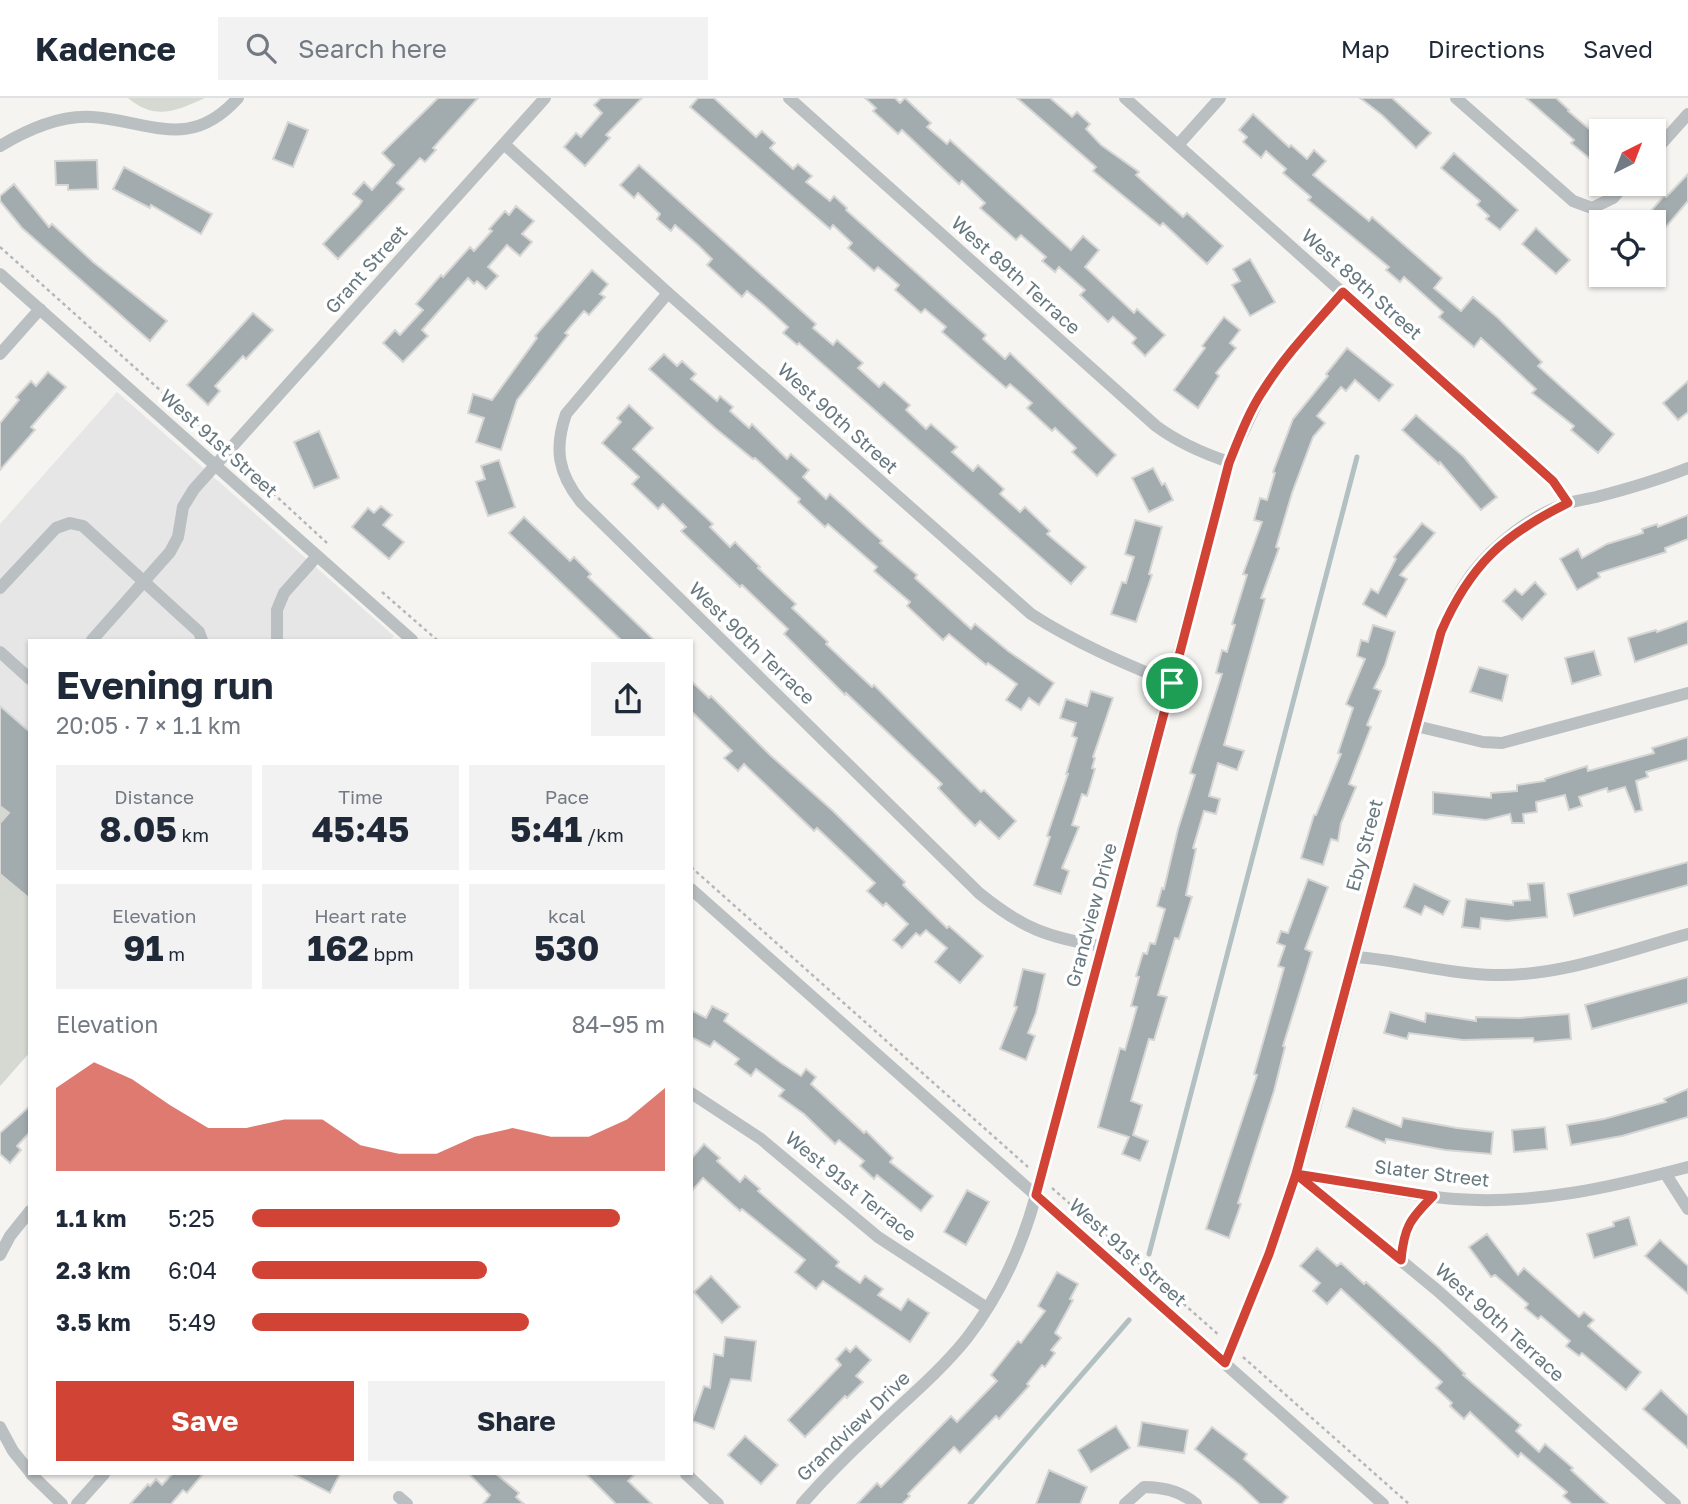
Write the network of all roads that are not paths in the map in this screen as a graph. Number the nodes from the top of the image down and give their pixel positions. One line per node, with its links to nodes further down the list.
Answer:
1 (238, 98): 11 (street)
2 (545, 98): 9 (street, Grant Street)
3 (789, 98): 18 (street, West 89th Terrace)
4 (1125, 98): 10 (street, West 89th Street)
5 (1220, 98): 10 (street)
6 (1456, 98): 12 (street)
7 (1688, 114): 8 (street)
8 (1666, 139)
9 (504, 144): 15 (street, West 90th Street); 19 (street, Grant Street)
10 (1178, 145): 14 (street, West 89th Street)
11 (0, 146)
12 (1615, 196)
13 (0, 274): 16 (street, West 91st Street)
14 (1343, 292): 18 (street, Grandview Drive); 21 (street, West 89th Street)
15 (668, 293): 31 (street, West 90th Street); 36 (street, West 90th Terrace)
16 (40, 309): 17 (street); 19 (street, West 91st Street)
17 (0, 354)
18 (1229, 463): 31 (street, Grandview Drive)
19 (216, 466): 22 (street, West 91st Street); 23 (street, Grant Street)
20 (1688, 468): 21 (street, Eby Street)
21 (1568, 503): 33 (street, Eby Street)
22 (317, 556): 27 (street); 28 (street, West 91st Street)
23 (144, 581): 24 (street); 25 (street, Grant Street); 26 (street)
24 (0, 588)
25 (93, 639)
26 (202, 639)
27 (277, 639)
28 (411, 639)
29 (0, 652): 30 (street)
30 (28, 677)
31 (1172, 683): 36 (street, Grandview Drive)
32 (1688, 693): 33 (street)
33 (1416, 726): 37 (street, Eby Street)
34 (693, 890): 42 (street, West 91st Street)
35 (1688, 934): 37 (street)
36 (1102, 946): 42 (street, Grandview Drive)
37 (1355, 957): 41 (street, Eby Street)
38 (693, 1094): 49 (street, West 91st Terrace)
39 (1688, 1167): 40 (street, Slater Street)
40 (1665, 1173): 43 (street, Slater Street); 44 (street)
41 (1296, 1174): 43 (street, Slater Street); 48 (street, West 90th Terrace); 50 (street, Eby Street)
42 (1036, 1195): 49 (street, Grandview Drive); 50 (street, West 91st Street)
43 (1433, 1196): 48 (street)
44 (1688, 1209)
45 (28, 1212): 46 (street)
46 (5, 1234): 47 (street)
47 (0, 1255)
48 (1401, 1260): 63 (street, West 90th Terrace)
49 (987, 1308): 59 (street, Grandview Drive)
50 (1225, 1363): 62 (street, West 91st Street)
51 (0, 1427): 52 (street)
52 (28, 1469)
53 (33, 1475): 56 (street)
54 (103, 1475): 57 (street)
55 (687, 1475): 58 (street)
56 (62, 1504)
57 (77, 1504)
58 (718, 1504)
59 (802, 1504)
60 (1125, 1504): 61 (street)
61 (1196, 1504)
62 (1383, 1504)
63 (1675, 1504)

